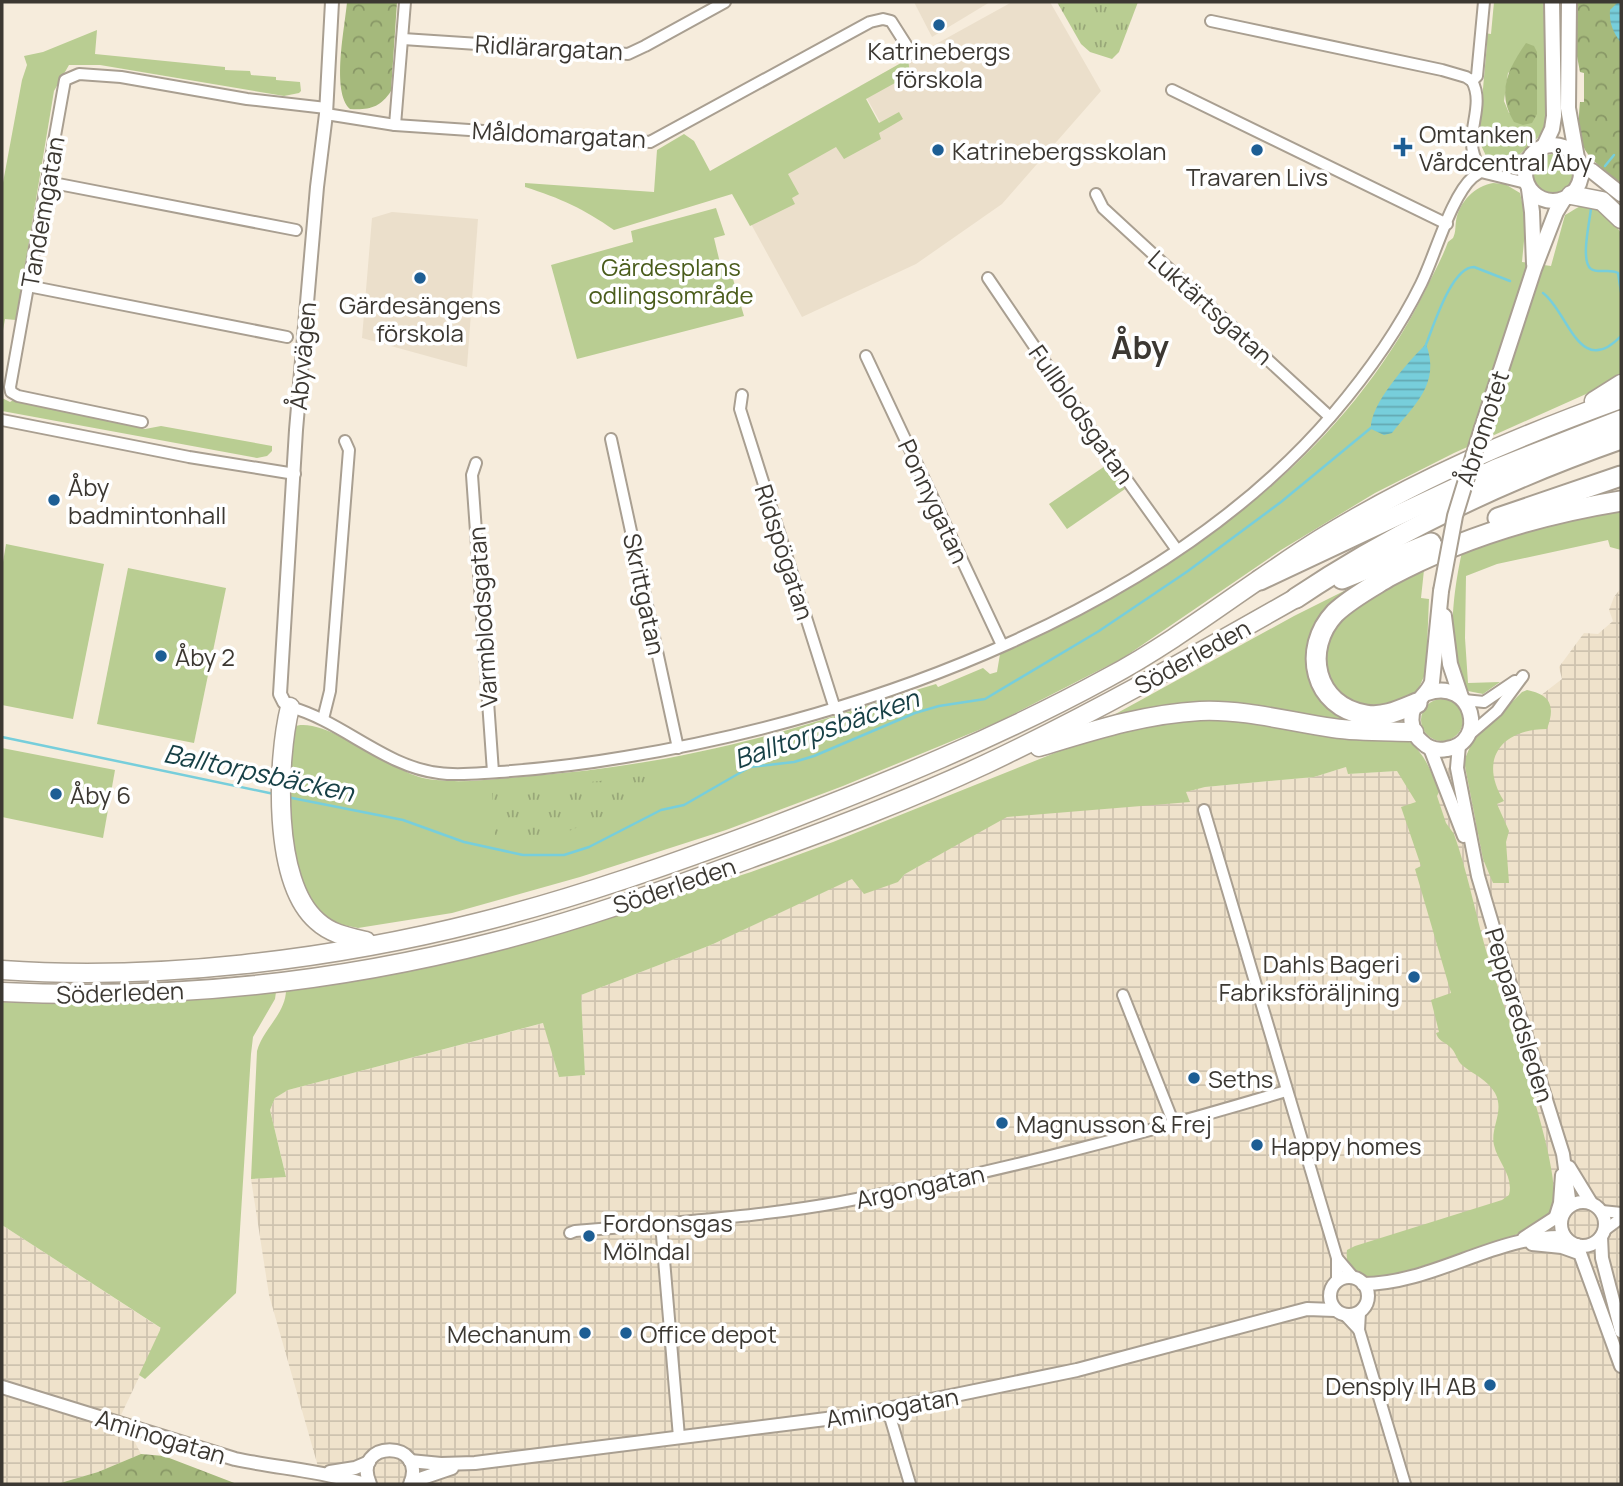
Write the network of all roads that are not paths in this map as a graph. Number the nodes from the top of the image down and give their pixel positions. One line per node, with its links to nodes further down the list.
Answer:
1 (332, 2): 13 (street, Åbyvägen)
2 (405, 2): 8 (street)
3 (725, 2): 8 (street, Ridlärargatan)
4 (1484, 2): 11 (street)
5 (1552, 2): 15 (main road)
6 (1569, 2): 17 (main road)
7 (1211, 20): 11 (street)
8 (403, 39): 14 (street)
9 (912, 54): 14 (street, Måldomargatan)
10 (79, 74): 13 (street, Måldomargatan); 19 (street, Tandemgatan)
11 (1472, 81): 18 (street)
12 (1172, 90): 25 (street)
13 (326, 111): 14 (street, Måldomargatan); 44 (street, Åbyvägen)
14 (395, 125)
15 (1544, 146): 16 (main road); 17 (main road)
16 (1529, 158): 18 (street); 20 (main road, Åbromotet)
17 (1579, 163): 22 (main road); 23 (main road, Åbromotet)
18 (1481, 172): 20 (street); 25 (street)
19 (48, 182): 26 (street); 29 (street, Tandemgatan)
20 (1528, 186): 23 (main road); 27 (main road, Åbromotet)
21 (1096, 194): 35 (street, Luktärtsgatan)
22 (1621, 194)
23 (1567, 197): 24 (highway); 27 (main road, Åbromotet)
24 (1621, 219)
25 (1447, 224): 35 (street)
26 (296, 230)
27 (1534, 269): 51 (main road, Åbromotet, bridge)
28 (988, 278): 49 (street, Fullblodsgatan)
29 (28, 286): 30 (street); 38 (street, Tandemgatan)
30 (287, 337)
31 (866, 356): 53 (street, Ponnygatan)
32 (1621, 384): 39 (highway)
33 (742, 395): 57 (street, Ridspögatan)
34 (1621, 399): 39 (highway)
35 (1330, 417): 49 (street)
36 (2, 420): 44 (street)
37 (1621, 420): 50 (highway)
38 (142, 422)
39 (1557, 422): 50 (highway, Söderleden)
40 (611, 439): 61 (street, Skrittgatan)
41 (1621, 439): 52 (highway)
42 (345, 440): 58 (street)
43 (476, 463): 64 (street, Varmblodsgatan)
44 (295, 474): 56 (street, Åbyvägen)
45 (1621, 476): 47 (highway)
46 (1621, 501): 48 (highway)
47 (1527, 508): 48 (highway); 52 (highway)
48 (1501, 528): 54 (highway)
49 (1177, 551): 53 (street)
50 (1260, 580): 67 (highway, Söderleden)
51 (1441, 591): 54 (main road, Åbromotet); 55 (main road, Åbromotet)
52 (1296, 598): 63 (highway, Söderleden)
53 (1002, 645): 57 (street)
54 (1422, 698): 55 (main road); 59 (main road, Åbromotet)
55 (1463, 698): 60 (main road, Åbromotet); 60 (street)
56 (289, 707): 58 (street); 67 (highway)
57 (835, 709): 61 (street)
58 (323, 719): 64 (street)
59 (1414, 732): 62 (main road); 63 (highway)
60 (1462, 742): 62 (main road); 66 (street, Pepparedsleden)
61 (678, 748): 64 (street)
62 (1430, 748): 66 (street, Pepparedsleden)
63 (986, 764): 69 (highway, Söderleden)
64 (493, 772)
65 (1204, 810): 71 (street)
66 (1478, 876): 73 (street, Pepparedsleden)
67 (380, 944): 68 (highway, Söderleden)
68 (2, 970)
69 (2, 992)
70 (1123, 995): 72 (street)
71 (1286, 1091): 72 (street, Argongatan); 84 (street)
72 (1174, 1124): 78 (street, Argongatan)
73 (1563, 1154): 74 (street, Pepparedsleden); 75 (street, Pepparedsleden); 77 (street)
74 (1596, 1207): 75 (street); 76 (street); 80 (street)
75 (1568, 1208): 77 (street); 81 (street)
76 (1621, 1216): 80 (street)
77 (1555, 1219): 82 (street)
78 (661, 1224): 79 (street, Argongatan); 96 (street)
79 (570, 1233)
80 (1603, 1234): 83 (street); 92 (street)
81 (1565, 1237): 82 (street); 83 (street)
82 (1518, 1242): 83 (street); 86 (street)
83 (1578, 1249): 93 (street)
84 (1336, 1258): 85 (street); 87 (street)
85 (1358, 1281): 86 (street); 87 (street); 88 (street)
86 (1394, 1282): 88 (street)
87 (1334, 1286): 89 (street, Aminogatan); 90 (street)
88 (1363, 1307): 90 (street); 91 (street)
89 (1307, 1309): 90 (street, Aminogatan); 95 (street, Aminogatan)
90 (1340, 1312): 91 (street)
91 (1359, 1331): 104 (street)
92 (1621, 1331)
93 (1621, 1366)
94 (2, 1387): 100 (street, Aminogatan)
95 (888, 1410): 96 (street, Aminogatan); 103 (street)
96 (679, 1437): 99 (street, Aminogatan)
97 (410, 1461): 98 (street, Aminogatan); 99 (street, Aminogatan); 101 (street, Aminogatan)
98 (369, 1462): 100 (street, Aminogatan); 102 (street, Aminogatan)
99 (469, 1463): 101 (street, Aminogatan)
100 (323, 1473): 102 (street, Aminogatan)
101 (410, 1483)
102 (368, 1484)
103 (910, 1484)
104 (1405, 1484)

